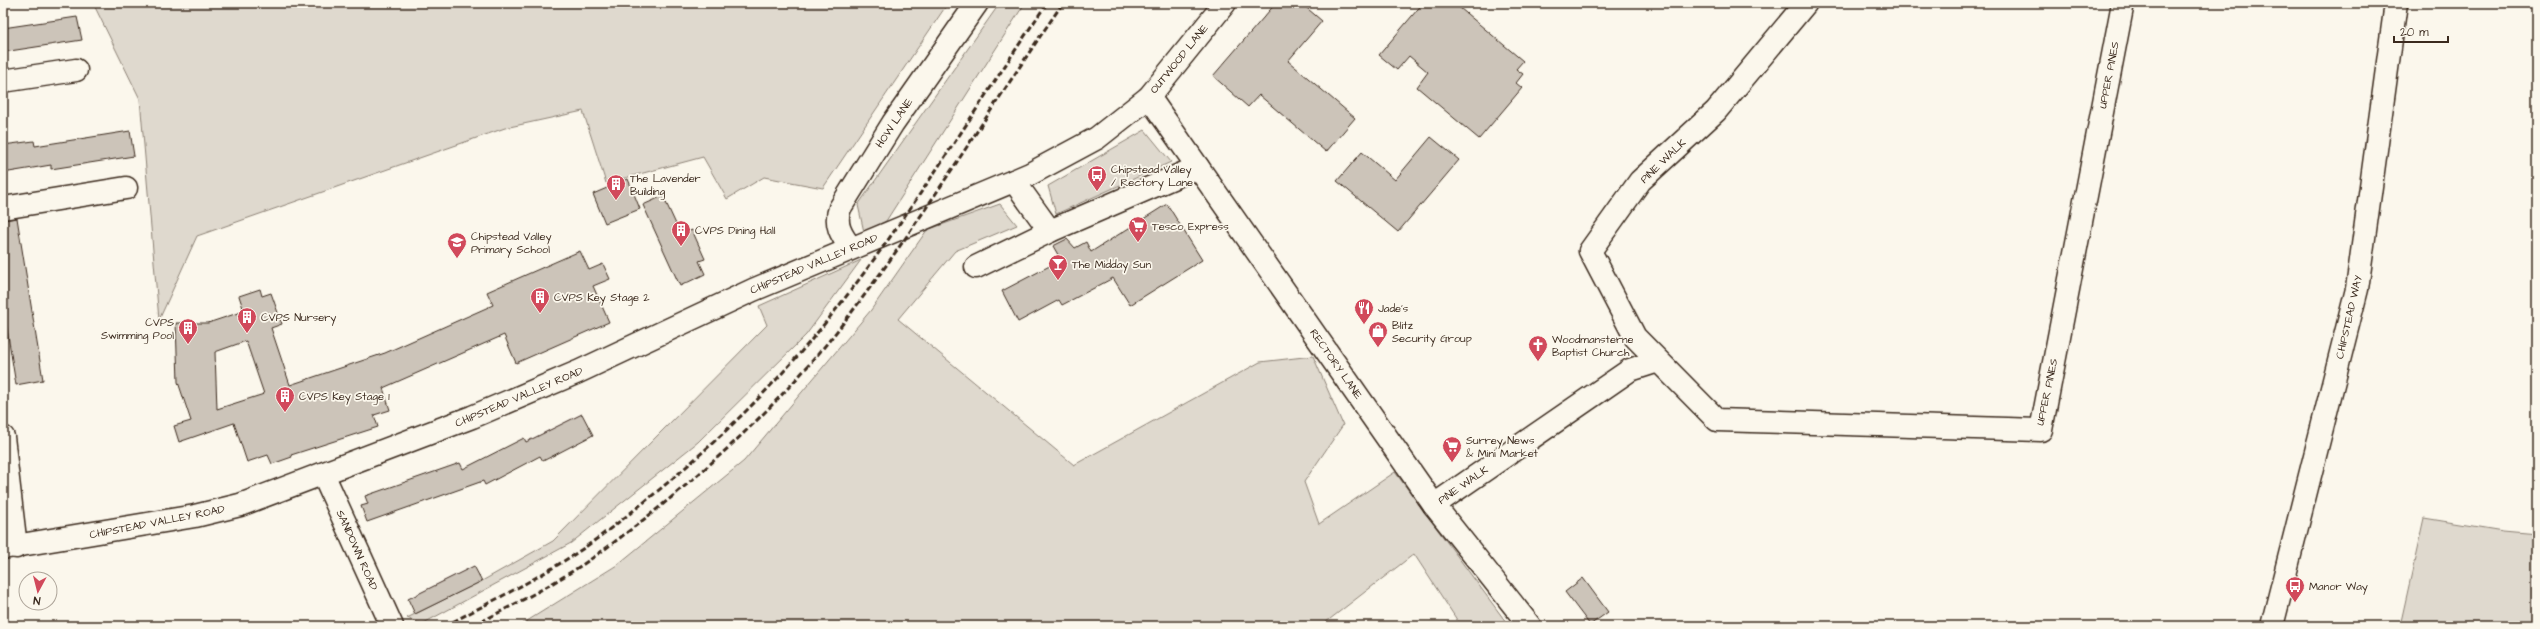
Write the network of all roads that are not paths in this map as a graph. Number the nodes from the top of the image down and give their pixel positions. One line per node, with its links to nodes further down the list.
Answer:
1 (977, 3): 14 (street, HOW LANE)
2 (1225, 3): 8 (street, OUTWOOD LANE)
3 (1806, 3): 16 (street, PINE WALK)
4 (2123, 3): 17 (street, UPPER PINES)
5 (2396, 3): 25 (street, CHIPSTEAD WAY)
6 (76, 70): 7 (street)
7 (3, 81)
8 (1149, 97): 9 (street, RECTORY LANE); 10 (street, CHIPSTEAD VALLEY ROAD)
9 (1198, 167): 13 (street); 21 (street, RECTORY LANE)
10 (1014, 180): 13 (street); 14 (street, CHIPSTEAD VALLEY ROAD)
11 (126, 188): 12 (street)
12 (3, 208)
13 (1050, 231): 15 (street)
14 (851, 248): 20 (street, CHIPSTEAD VALLEY ROAD)
15 (976, 267)
16 (1635, 337): 17 (street, PINE WALK); 18 (street)
17 (1658, 361): 18 (street, PINE WALK)
18 (1630, 370): 21 (street, PINE WALK)
19 (3, 436): 22 (street)
20 (323, 474): 22 (street, CHIPSTEAD VALLEY ROAD); 23 (street, SANDOWN ROAD)
21 (1434, 505): 24 (street, RECTORY LANE)
22 (10, 548)
23 (392, 626)
24 (1530, 626)
25 (2272, 626)

